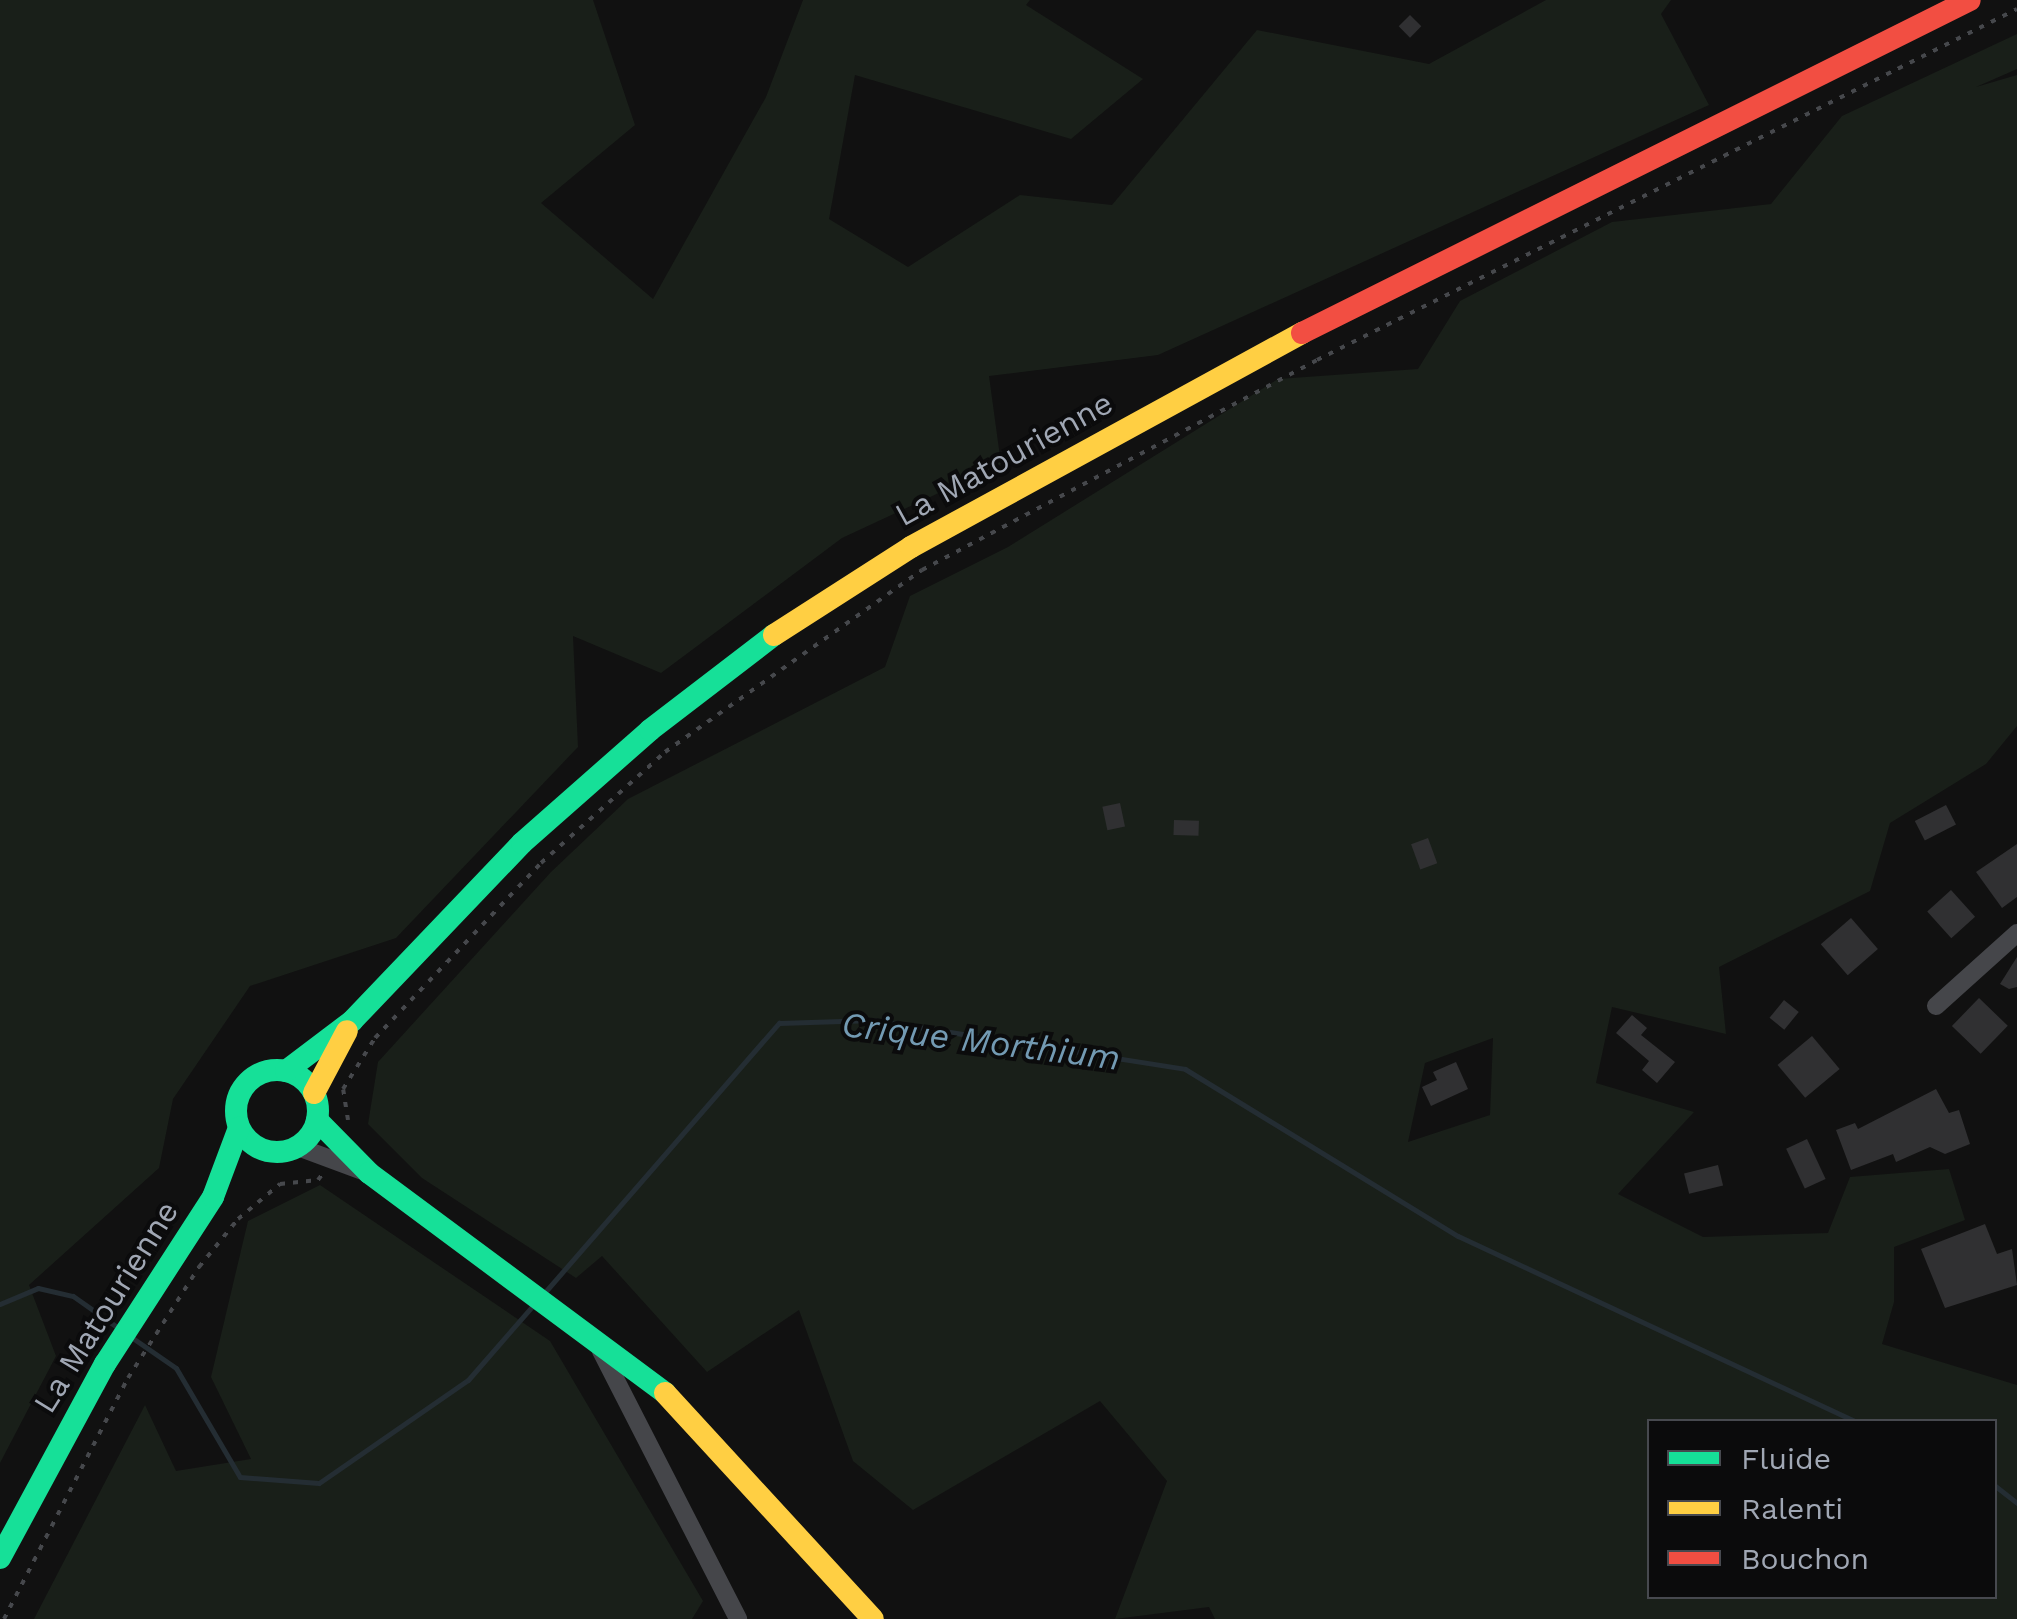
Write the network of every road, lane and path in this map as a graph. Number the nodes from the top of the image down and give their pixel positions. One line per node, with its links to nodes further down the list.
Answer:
1 (1929, 0): 4 (main road, La Matourienne)
2 (1970, 0): 4 (main road, La Matourienne)
3 (2017, 9): 14 (path)
4 (1781, 90): 7 (main road, La Matourienne)
5 (2017, 933): 6 (street)
6 (1936, 1006)
7 (352, 1020): 8 (main road, La Matourienne); 9 (main road, La Matourienne)
8 (286, 1071): 9 (main road); 11 (main road)
9 (314, 1093): 10 (main road)
10 (318, 1120): 12 (main road); 14 (main road)
11 (239, 1128): 13 (main road); 15 (main road, La Matourienne)
12 (298, 1147): 13 (main road); 14 (street)
13 (270, 1152): 15 (main road, La Matourienne)
14 (339, 1154): 16 (main road); 18 (path)
15 (213, 1197): 17 (main road, La Matourienne)
16 (598, 1346): 19 (street); 20 (main road)
17 (0, 1558)
18 (4, 1619)
19 (738, 1619)
20 (873, 1619)

